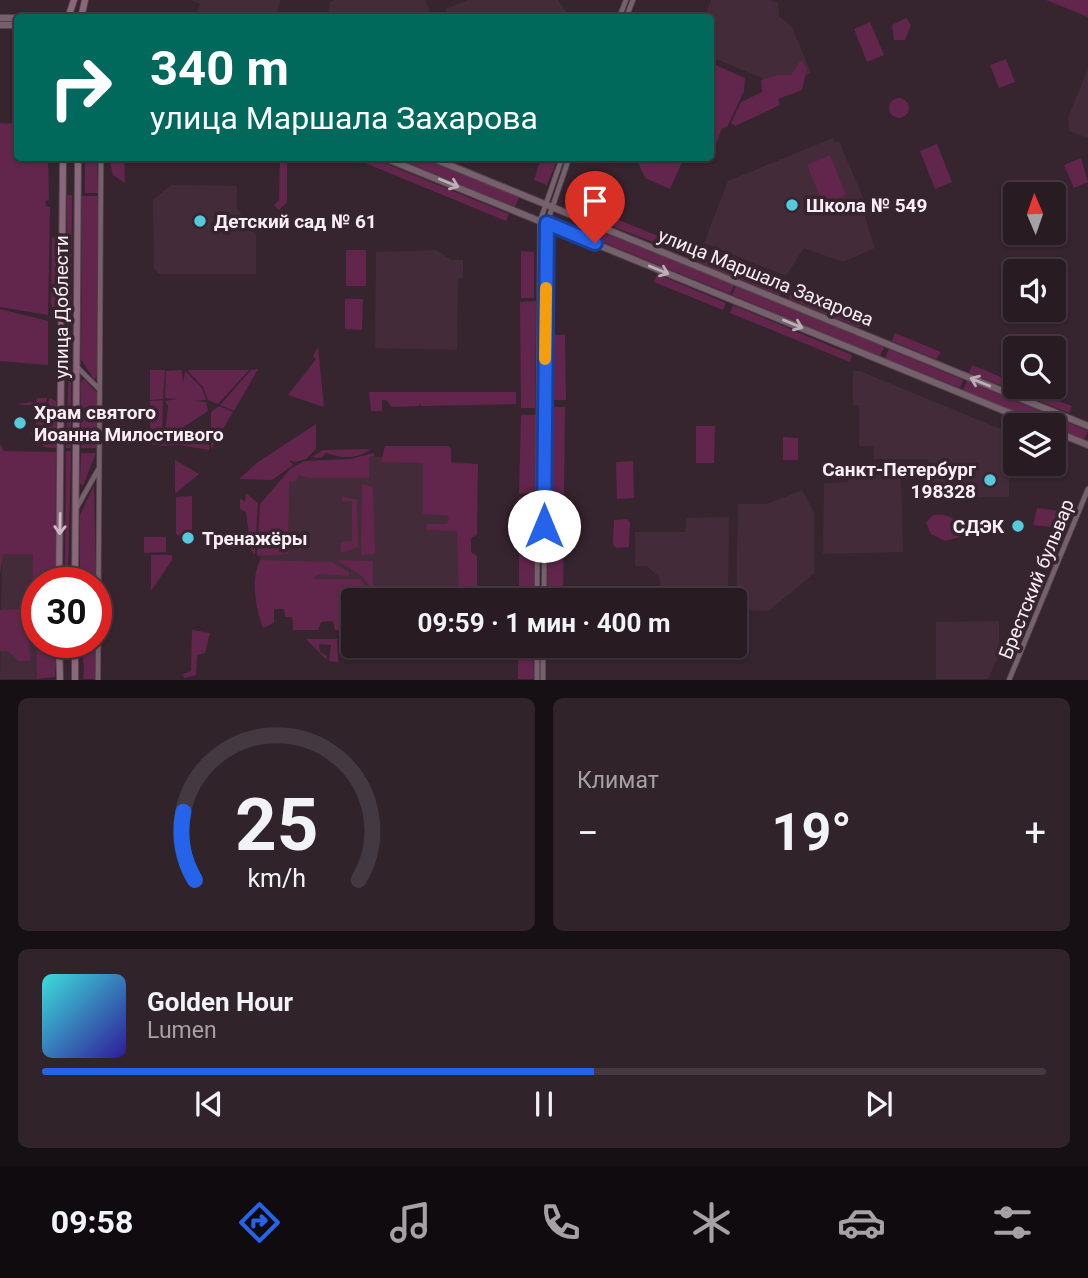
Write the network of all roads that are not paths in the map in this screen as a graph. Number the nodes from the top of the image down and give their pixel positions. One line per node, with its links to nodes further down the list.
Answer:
1 (63, 161): 10 (main road, улица Доблести)
2 (78, 161): 11 (main road, улица Доблести)
3 (100, 161): 14 (street)
4 (393, 161): 9 (street, улица Маршала Захарова, one-way to 9)
5 (439, 161): 8 (street, улица Маршала Захарова)
6 (561, 161): 8 (street)
7 (568, 161): 8 (street)
8 (547, 205): 9 (street); 16 (street, улица Маршала Захарова, one-way to 8)
9 (544, 222): 15 (street, улица Маршала Захарова, one-way to 15); 24 (street); 25 (street)
10 (62, 338): 11 (main road); 12 (main road, улица Доблести)
11 (76, 338): 13 (main road, улица Доблести)
12 (62, 366): 13 (main road); 22 (main road, улица Доблести, one-way to 22)
13 (76, 366): 14 (street); 21 (main road, улица Доблести)
14 (100, 390): 19 (street)
15 (1011, 413)
16 (1088, 426)
17 (1066, 436): 18 (street)
18 (1088, 445)
19 (99, 468): 21 (street); 32 (street)
20 (1088, 489): 35 (street, Брестский бульвар)
21 (75, 509): 23 (main road, улица Доблести)
22 (60, 567)
23 (75, 567)
24 (537, 588)
25 (544, 588)
26 (60, 658): 30 (main road)
27 (75, 658): 31 (main road)
28 (537, 658): 33 (street)
29 (543, 658): 34 (street)
30 (60, 680)
31 (75, 680)
32 (98, 680)
33 (537, 680)
34 (543, 680)
35 (1009, 680)

